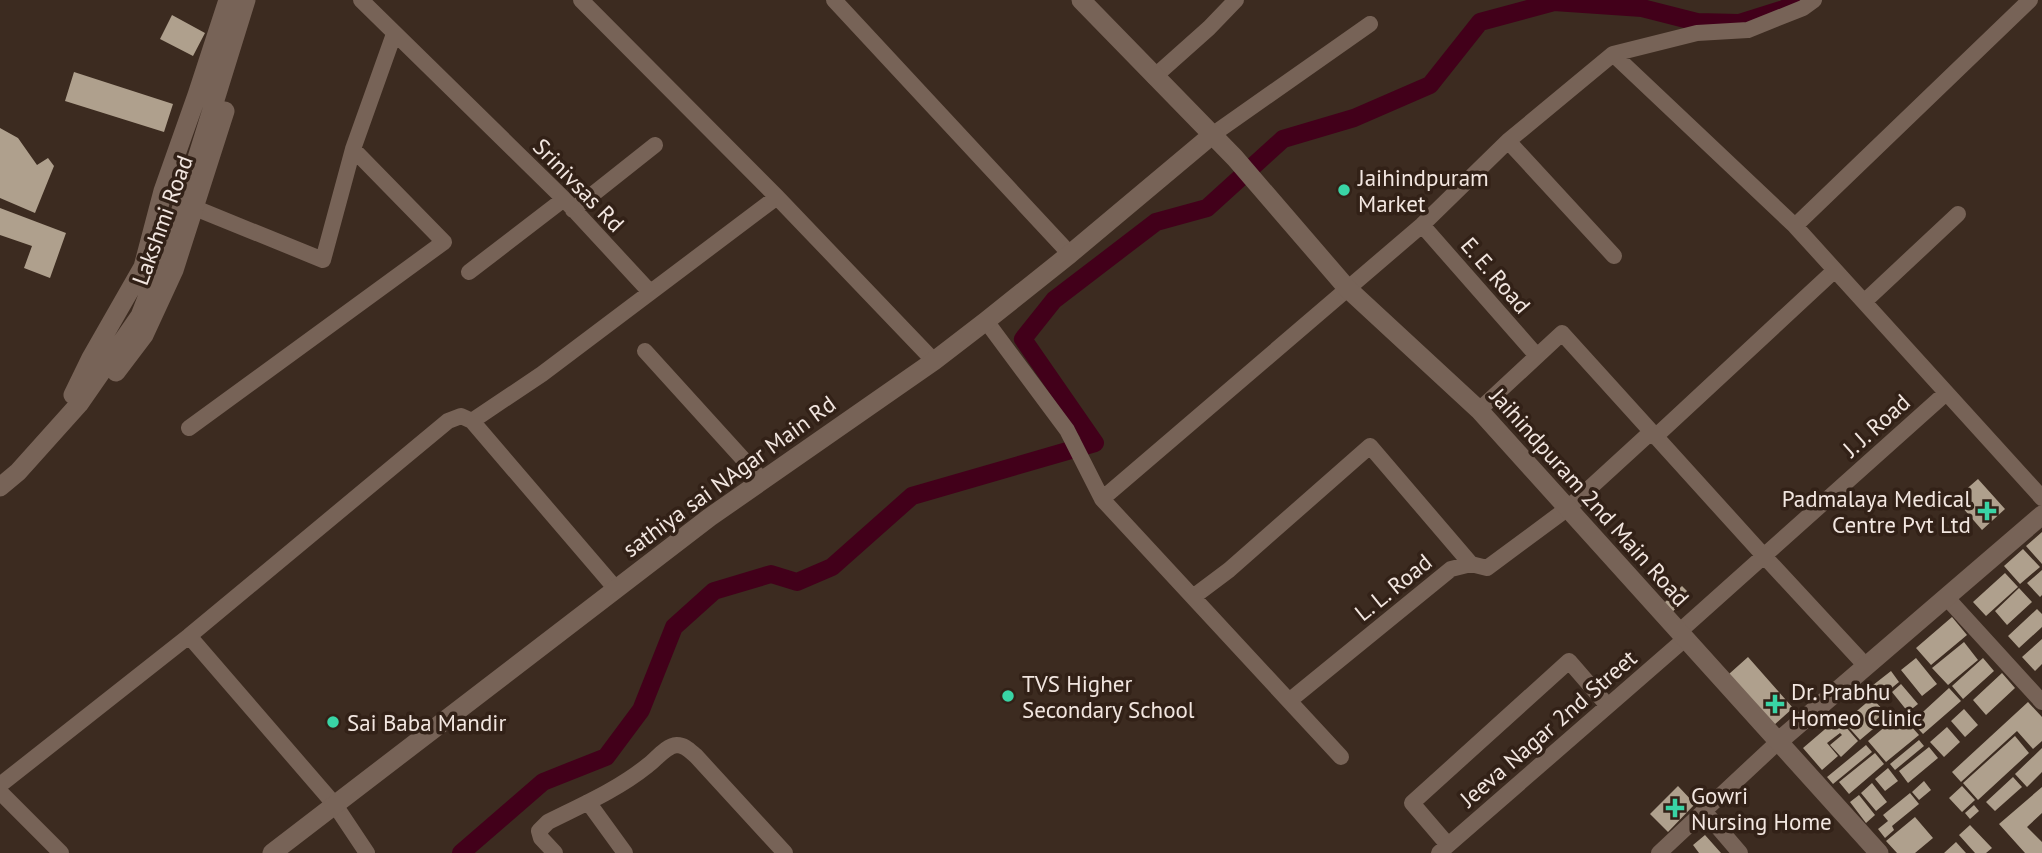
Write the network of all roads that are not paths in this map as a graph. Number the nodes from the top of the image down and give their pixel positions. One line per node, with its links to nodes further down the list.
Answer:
1 (228, 0): 39 (street, Lakshmi Road)
2 (246, 0): 21 (street)
3 (259, 0): 21 (street, Lakshmi Road)
4 (361, 0): 12 (street, Srinivsas Rd)
5 (581, 0): 19 (street)
6 (834, 0): 25 (street)
7 (1081, 0): 14 (street, Jaihindpuram 2nd Main Road)
8 (1236, 0): 14 (street)
9 (1814, 0): 13 (street)
10 (2030, 0): 24 (street)
11 (1370, 24): 15 (street)
12 (394, 34): 18 (street); 20 (street, Srinivsas Rd)
13 (1613, 54): 16 (street); 24 (street)
14 (1154, 77): 15 (street, Jaihindpuram 2nd Main Road)
15 (1212, 135): 25 (street, sathiya sai NAgar Main Rd); 29 (street, Jaihindpuram 2nd Main Road)
16 (1508, 141): 23 (street); 26 (street)
17 (655, 145): 20 (street)
18 (353, 149): 21 (street); 40 (street)
19 (777, 197): 30 (street); 35 (street)
20 (569, 205): 28 (street); 30 (street, Srinivsas Rd)
21 (187, 212): 39 (street, Lakshmi Road)
22 (1958, 214): 31 (street)
23 (1422, 225): 29 (street); 34 (street, E. E. Road)
24 (1795, 226): 27 (street)
25 (1070, 254): 32 (street, sathiya sai NAgar Main Rd)
26 (1614, 256)
27 (1835, 270): 31 (street); 41 (street)
28 (468, 272)
29 (1347, 288): 37 (street, Jaihindpuram 2nd Main Road); 45 (street)
30 (650, 292): 38 (street)
31 (1864, 302): 36 (street)
32 (986, 321): 35 (street, sathiya sai NAgar Main Rd); 45 (street)
33 (645, 351): 42 (street)
34 (1537, 356): 37 (street); 41 (street)
35 (934, 361): 42 (street, sathiya sai NAgar Main Rd)
36 (1947, 393): 44 (street); 48 (street, J. J. Road)
37 (1479, 410): 46 (street, Jaihindpuram 2nd Main Road)
38 (472, 421): 50 (street); 54 (street)
39 (60, 425): 43 (street, Lakshmi Road)
40 (189, 428)
41 (1653, 434): 46 (street); 48 (street)
42 (762, 480): 50 (street, sathiya sai NAgar Main Rd)
43 (0, 486)
44 (2042, 498)
45 (1102, 499): 51 (street)
46 (1568, 508): 49 (street, L. L. Road); 53 (street, Jaihindpuram 2nd Main Road)
47 (2042, 515): 52 (street)
48 (1763, 556): 53 (street, J. J. Road); 55 (street)
49 (1471, 564): 51 (street); 56 (street, L. L. Road)
50 (615, 589): 64 (street, sathiya sai NAgar Main Rd)
51 (1193, 597): 56 (street)
52 (1946, 597): 55 (street); 57 (street)
53 (1683, 635): 58 (street, Jeeva Nagar 2nd Street); 59 (street, Jaihindpuram 2nd Main Road)
54 (189, 636): 61 (street); 64 (street)
55 (1867, 666): 59 (street)
56 (1289, 701): 60 (street)
57 (2042, 702)
58 (1608, 706): 66 (street, Jeeva Nagar 2nd Street); 66 (street)
59 (1779, 741): 65 (street); 75 (street, Jaihindpuram 2nd Main Road)
60 (1341, 758)
61 (0, 785)
62 (0, 792): 67 (street)
63 (588, 802): 70 (street); 71 (street); 72 (street)
64 (335, 804): 68 (street, sathiya sai NAgar Main Rd); 69 (street)
65 (1704, 811): 73 (street); 74 (street)
66 (1443, 849)
67 (61, 853)
68 (272, 853)
69 (368, 853)
70 (555, 853)
71 (625, 853)
72 (785, 853)
73 (1659, 853)
74 (1740, 853)
75 (1879, 853)

